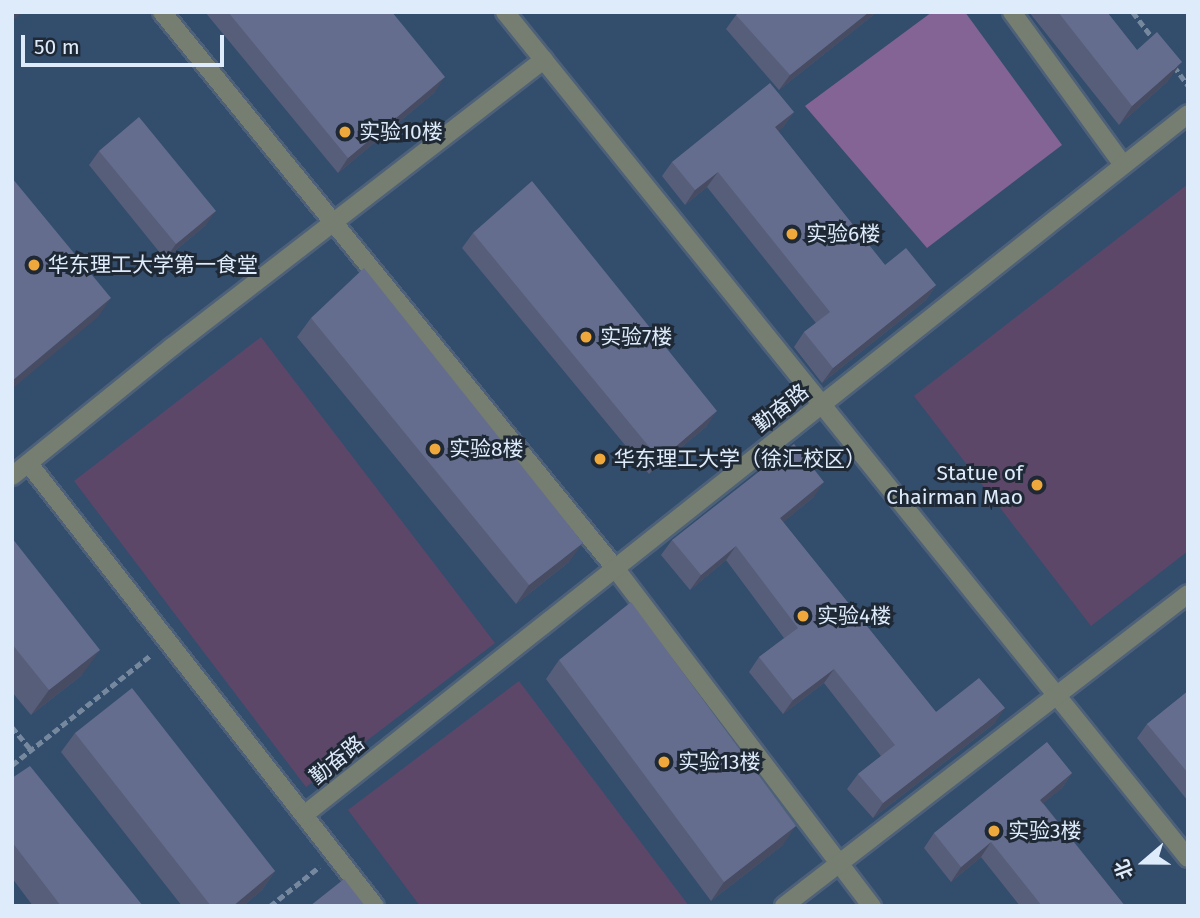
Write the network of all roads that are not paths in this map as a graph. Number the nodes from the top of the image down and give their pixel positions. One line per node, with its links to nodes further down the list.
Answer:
1 (162, 12): 7 (street)
2 (505, 12): 4 (street)
3 (1012, 12): 6 (street)
4 (544, 60): 7 (street); 8 (street)
5 (1188, 114): 6 (street, 勤奋路)
6 (1123, 165): 8 (street, 勤奋路)
7 (333, 222): 9 (street); 11 (street)
8 (822, 404): 11 (street, 勤奋路); 13 (street)
9 (29, 464): 10 (street); 14 (street)
10 (12, 476)
11 (615, 568): 14 (street, 勤奋路); 16 (street)
12 (1188, 594): 13 (street)
13 (1059, 698): 15 (street); 16 (street)
14 (304, 816): 17 (street)
15 (1188, 858)
16 (840, 864): 18 (street); 19 (street)
17 (374, 906)
18 (784, 906)
19 (872, 906)

